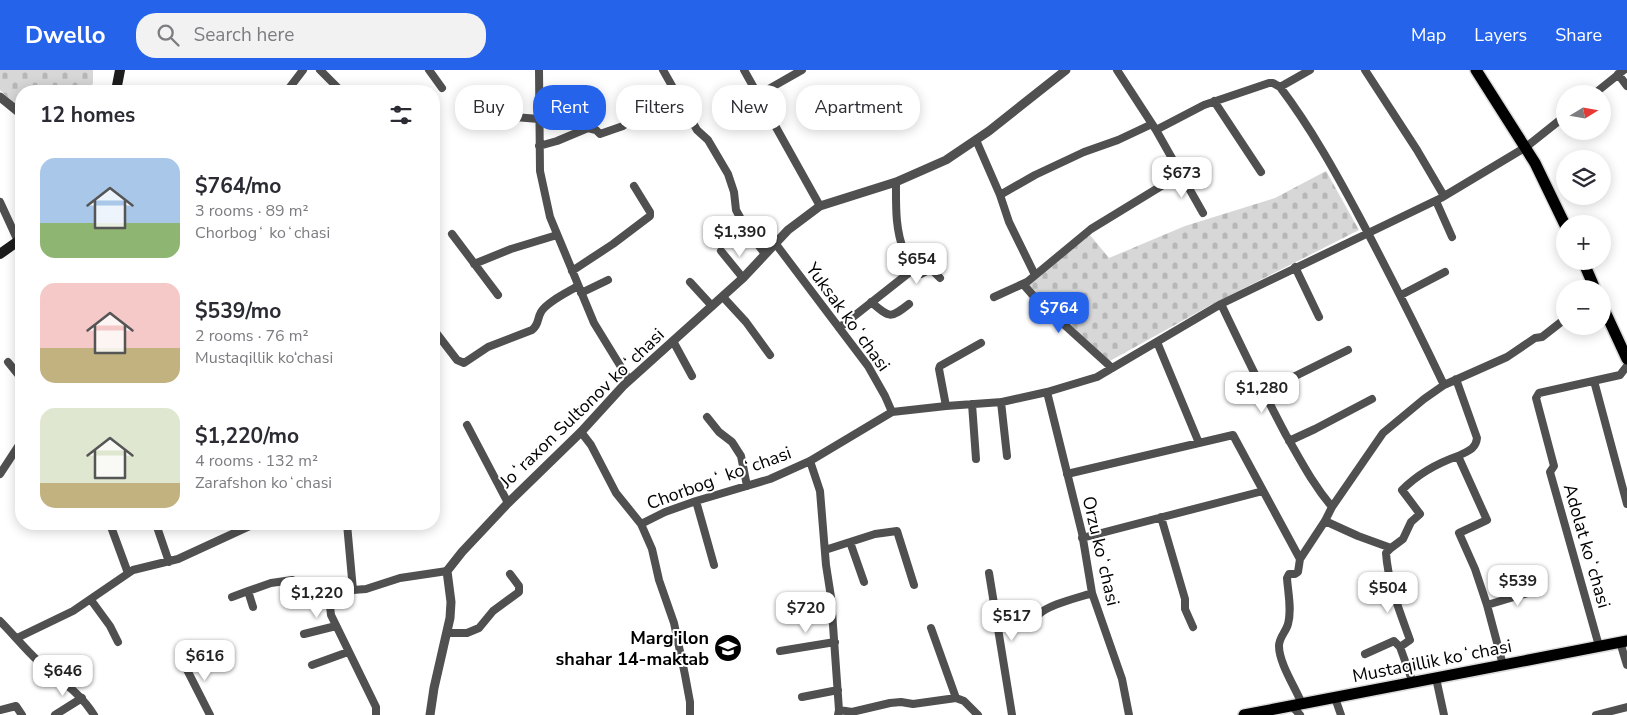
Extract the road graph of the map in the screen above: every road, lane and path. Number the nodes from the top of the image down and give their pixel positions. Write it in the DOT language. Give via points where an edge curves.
graph roads {
  1 [pos="120,70"];
  2 [pos="303,70"];
  3 [pos="320,70"];
  4 [pos="429,70"];
  5 [pos="530,70"];
  6 [pos="663,70"];
  7 [pos="744,70"];
  8 [pos="802,70"];
  9 [pos="1066,70"];
  10 [pos="1117,70"];
  11 [pos="1310,70"];
  12 [pos="1364,70"];
  13 [pos="1476,70"];
  14 [pos="539,71"];
  15 [pos="1621,72"];
  16 [pos="1055,73"];
  17 [pos="117,85"];
  18 [pos="292,85"];
  19 [pos="336,85"];
  20 [pos="440,85"];
  21 [pos="440,85"];
  22 [pos="539,85"];
  23 [pos="752,85"];
  24 [pos="776,85"];
  25 [pos="1605,85"];
  26 [pos="1627,86"];
  27 [pos="1280,87"];
  28 [pos="442,88"];
  29 [pos="0,97"];
  30 [pos="1214,102"];
  31 [pos="15,109"];
  32 [pos="1556,123"];
  33 [pos="1154,127"];
  34 [pos="616,128"];
  35 [pos="539,130"];
  36 [pos="778,130"];
  37 [pos="976,140"];
  38 [pos="539,146"];
  39 [pos="1526,147"];
  40 [pos="1261,172"];
  41 [pos="1181,174"];
  42 [pos="896,182"];
  43 [pos="634,186"];
  44 [pos="1000,195"];
  45 [pos="1444,196"];
  46 [pos="1436,200"];
  47 [pos="0,202"];
  48 [pos="820,206"];
  49 [pos="1203,213"];
  50 [pos="1561,215"];
  51 [pos="15,230"];
  52 [pos="1368,232"];
  53 [pos="452,234"];
  54 [pos="557,235"];
  55 [pos="1452,237"];
  56 [pos="775,243"];
  57 [pos="15,244"];
  58 [pos="721,251"];
  59 [pos="0,254"];
  60 [pos="765,254"];
  61 [pos="474,264"];
  62 [pos="1296,267"];
  63 [pos="915,268"];
  64 [pos="572,271"];
  65 [pos="1445,272"];
  66 [pos="1035,275"];
  67 [pos="743,278"];
  68 [pos="940,278"];
  69 [pos="608,280"];
  70 [pos="690,282"];
  71 [pos="1023,284"];
  72 [pos="580,289"];
  73 [pos="498,295"];
  74 [pos="1402,295"];
  75 [pos="723,297"];
  76 [pos="994,297"];
  77 [pos="871,302"];
  78 [pos="909,304"];
  79 [pos="1221,304"];
  80 [pos="712,306"];
  81 [pos="1319,317"];
  82 [pos="1611,324"];
  83 [pos="1556,326"];
  84 [pos="839,328"];
  85 [pos="440,338"];
  86 [pos="673,341"];
  87 [pos="1158,342"];
  88 [pos="981,343"];
  89 [pos="1348,350"];
  90 [pos="770,356"];
  91 [pos="1627,359"];
  92 [pos="8,362"];
  93 [pos="1627,366"];
  94 [pos="1112,368"];
  95 [pos="15,371"];
  96 [pos="692,376"];
  97 [pos="629,380"];
  98 [pos="1456,380"];
  99 [pos="1594,381"];
  100 [pos="1444,385"];
  101 [pos="1047,392"];
  102 [pos="1262,392"];
  103 [pos="1372,399"];
  104 [pos="1001,402"];
  105 [pos="972,404"];
  106 [pos="946,406"];
  107 [pos="892,412"];
  108 [pos="707,416"];
  109 [pos="467,425"];
  110 [pos="581,432"];
  111 [pos="1290,441"];
  112 [pos="1200,443"];
  113 [pos="15,451"];
  114 [pos="1007,456"];
  115 [pos="1458,456"];
  116 [pos="976,459"];
  117 [pos="810,461"];
  118 [pos="0,474"];
  119 [pos="1067,474"];
  120 [pos="747,486"];
  121 [pos="1263,491"];
  122 [pos="696,501"];
  123 [pos="508,504"];
  124 [pos="1627,504"];
  125 [pos="1332,506"];
  126 [pos="1161,518"];
  127 [pos="1325,521"];
  128 [pos="641,524"];
  129 [pos="112,530"];
  130 [pos="158,530"];
  131 [pos="242,530"];
  132 [pos="348,530"];
  133 [pos="1082,538"];
  134 [pos="850,542"];
  135 [pos="1391,548"];
  136 [pos="825,550"];
  137 [pos="1300,560"];
  138 [pos="168,562"];
  139 [pos="714,565"];
  140 [pos="447,571"];
  141 [pos="128,573"];
  142 [pos="989,573"];
  143 [pos="510,574"];
  144 [pos="864,582"];
  145 [pos="914,585"];
  146 [pos="1541,588"];
  147 [pos="353,590"];
  148 [pos="248,591"];
  149 [pos="1092,593"];
  150 [pos="232,597"];
  151 [pos="334,598"];
  152 [pos="91,600"];
  153 [pos="1487,605"];
  154 [pos="253,607"];
  155 [pos="0,621"];
  156 [pos="336,626"];
  157 [pos="998,626"];
  158 [pos="1193,626"];
  159 [pos="931,628"];
  160 [pos="446,633"];
  161 [pos="304,634"];
  162 [pos="17,638"];
  163 [pos="118,642"];
  164 [pos="835,642"];
  165 [pos="1624,642"];
  166 [pos="1599,646"];
  167 [pos="1400,647"];
  168 [pos="780,651"];
  169 [pos="348,652"];
  170 [pos="1365,654"];
  171 [pos="181,658"];
  172 [pos="312,665"];
  173 [pos="1503,665"];
  174 [pos="1627,665"];
  175 [pos="1436,678"];
  176 [pos="1413,683"];
  177 [pos="838,690"];
  178 [pos="802,697"];
  179 [pos="82,698"];
  180 [pos="956,698"];
  181 [pos="1335,698"];
  182 [pos="1627,707"];
  183 [pos="1298,708"];
  184 [pos="0,710"];
  185 [pos="839,713"];
  186 [pos="22,715"];
  187 [pos="55,715"];
  188 [pos="94,715"];
  189 [pos="210,715"];
  190 [pos="376,715"];
  191 [pos="430,715"];
  192 [pos="690,715"];
  193 [pos="978,715"];
  194 [pos="1012,715"];
  195 [pos="1130,715"];
  196 [pos="1244,715"];
  197 [pos="1341,715"];
  198 [pos="1444,715"];
  199 [pos="1596,715"];
  1 -- 17 [label="main road"];
  2 -- 18 [label="street"];
  3 -- 19 [label="street"];
  4 -- 20 [label="street"];
  5 -- 14 [label="street"];
  6 -- 60 [label="street" via="697,130 708,140 728,174 736,210"];
  7 -- 23 [label="street"];
  8 -- 24 [label="street"];
  9 -- 16 [label="street, Joʻraxon Sultonov koʻchasi"];
  10 -- 33 [label="street"];
  11 -- 27 [label="street"];
  12 -- 45 [label="street"];
  13 -- 39 [label="main road"];
  14 -- 22 [label="street"];
  15 -- 25 [label="street"];
  15 -- 26 [label="street"];
  16 -- 37 [label="street, Joʻraxon Sultonov koʻchasi"];
  21 -- 28 [label="street"];
  27 -- 30 [label="street" via="1269,83"];
  27 -- 52 [label="street" via="1333,167"];
  29 -- 31 [label="street"];
  30 -- 33 [label="street"];
  30 -- 40 [label="street"];
  32 -- 39 [label="street"];
  33 -- 41 [label="street"];
  33 -- 44 [label="street" via="1084,152"];
  34 -- 38 [label="street" via="600,134 588,128"];
  35 -- 38 [label="street"];
  36 -- 48 [label="street"];
  37 -- 42 [label="street, Joʻraxon Sultonov koʻchasi" via="946,160"];
  37 -- 44 [label="street"];
  38 -- 54 [label="street" via="544,193"];
  39 -- 45 [label="street"];
  39 -- 50 [label="main road"];
  41 -- 49 [label="street"];
  41 -- 66 [label="street" via="1091,229"];
  42 -- 48 [label="street, Joʻraxon Sultonov koʻchasi"];
  42 -- 63 [label="street" via="896,220 904,251"];
  43 -- 64 [label="street" via="650,216"];
  44 -- 66 [label="street" via="1009,222"];
  45 -- 46 [label="street"];
  46 -- 52 [label="street"];
  46 -- 55 [label="street"];
  47 -- 51 [label="street"];
  48 -- 56 [label="street, Joʻraxon Sultonov koʻchasi"];
  52 -- 62 [label="street, Chorbogʻ koʻchasi"];
  52 -- 74 [label="street"];
  53 -- 61 [label="street"];
  54 -- 61 [label="street"];
  54 -- 64 [label="street"];
  56 -- 60 [label="street, Joʻraxon Sultonov koʻchasi"];
  56 -- 84 [label="street, Yuksak koʻchasi"];
  57 -- 59 [label="main road"];
  58 -- 67 [label="street"];
  60 -- 67 [label="street, Joʻraxon Sultonov koʻchasi"];
  61 -- 73 [label="street"];
  62 -- 79 [label="street, Chorbogʻ koʻchasi"];
  62 -- 81 [label="street"];
  63 -- 68 [label="street" via="921,274 931,269"];
  63 -- 77 [label="street"];
  64 -- 72 [label="street"];
  65 -- 74 [label="street"];
  66 -- 71 [label="street"];
  67 -- 75 [label="street, Joʻraxon Sultonov koʻchasi"];
  69 -- 72 [label="street"];
  70 -- 80 [label="street"];
  71 -- 76 [label="street"];
  71 -- 94 [label="street"];
  72 -- 85 [label="street" via="544,308 532,330 488,347 464,362 457,360"];
  72 -- 97 [label="street" via="594,323"];
  74 -- 100 [label="street"];
  75 -- 80 [label="street, Joʻraxon Sultonov koʻchasi"];
  75 -- 90 [label="street"];
  77 -- 78 [label="street" via="890,315 895,315"];
  77 -- 84 [label="street"];
  79 -- 87 [label="street, Chorbogʻ koʻchasi"];
  79 -- 102 [label="street"];
  80 -- 86 [label="street, Joʻraxon Sultonov koʻchasi"];
  82 -- 91 [label="main road"];
  83 -- 98 [label="street" via="1507,357"];
  84 -- 107 [label="street, Yuksak koʻchasi" via="868,366"];
  86 -- 96 [label="street"];
  86 -- 97 [label="street, Joʻraxon Sultonov koʻchasi"];
  87 -- 94 [label="street, Chorbogʻ koʻchasi"];
  87 -- 112 [label="street"];
  88 -- 106 [label="street" via="940,366"];
  89 -- 102 [label="street"];
  92 -- 95 [label="street"];
  93 -- 99 [label="street, Adolat koʻchasi" via="1620,375"];
  94 -- 101 [label="street, Chorbogʻ koʻchasi" via="1097,377"];
  97 -- 110 [label="street, Joʻraxon Sultonov koʻchasi"];
  98 -- 100 [label="street"];
  98 -- 115 [label="street" via="1477,438 1474,448"];
  99 -- 124 [label="street"];
  99 -- 166 [label="street, Adolat koʻchasi" via="1540,393 1536,398 1554,466 1550,472"];
  100 -- 125 [label="street" via="1384,433"];
  101 -- 104 [label="street, Chorbogʻ koʻchasi"];
  101 -- 119 [label="street, Orzu koʻchasi"];
  102 -- 111 [label="street"];
  103 -- 111 [label="street"];
  104 -- 105 [label="street, Chorbogʻ koʻchasi"];
  104 -- 114 [label="street"];
  105 -- 106 [label="street, Chorbogʻ koʻchasi"];
  105 -- 116 [label="street"];
  106 -- 107 [label="street, Chorbogʻ koʻchasi"];
  107 -- 117 [label="street, Chorbogʻ koʻchasi"];
  108 -- 120 [label="street" via="741,456"];
  109 -- 123 [label="street"];
  110 -- 123 [label="street, Joʻraxon Sultonov koʻchasi"];
  110 -- 128 [label="street" via="616,493"];
  111 -- 125 [label="street" via="1315,487"];
  112 -- 119 [label="street"];
  112 -- 121 [label="street" via="1233,435"];
  113 -- 118 [label="street"];
  115 -- 135 [label="street" via="1442,462 1402,490 1420,514 1411,522 1403,539"];
  115 -- 153 [label="street" via="1487,520 1459,533"];
  117 -- 120 [label="street, Chorbogʻ koʻchasi"];
  117 -- 136 [label="street" via="820,491"];
  119 -- 133 [label="street, Orzu koʻchasi"];
  120 -- 122 [label="street, Chorbogʻ koʻchasi"];
  121 -- 126 [label="street"];
  121 -- 137 [label="street"];
  122 -- 128 [label="street, Chorbogʻ koʻchasi"];
  122 -- 139 [label="street"];
  123 -- 140 [label="street, Joʻraxon Sultonov koʻchasi"];
  125 -- 127 [label="street"];
  126 -- 133 [label="street"];
  126 -- 158 [label="street" via="1185,599 1185,609"];
  127 -- 135 [label="street"];
  127 -- 137 [label="street"];
  128 -- 192 [label="street" via="652,549 674,623 687,682"];
  129 -- 141 [label="street"];
  130 -- 138 [label="street"];
  131 -- 138 [label="street"];
  132 -- 147 [label="street"];
  133 -- 149 [label="street, Orzu koʻchasi"];
  134 -- 136 [label="street"];
  134 -- 144 [label="street"];
  134 -- 145 [label="street" via="897,531"];
  135 -- 167 [label="street" via="1386,553 1387,564 1396,603 1410,640"];
  136 -- 164 [label="street"];
  137 -- 183 [label="street" via="1298,572 1289,574 1287,578 1290,610 1288,626 1280,638 1279,647"];
  138 -- 141 [label="street"];
  140 -- 147 [label="street"];
  140 -- 160 [label="street" via="451,602"];
  141 -- 152 [label="street"];
  142 -- 157 [label="street"];
  143 -- 160 [label="street" via="519,592 493,611 473,632"];
  146 -- 153 [label="street"];
  147 -- 151 [label="street"];
  148 -- 150 [label="street"];
  148 -- 151 [label="street" via="292,580 322,589"];
  148 -- 154 [label="street"];
  149 -- 157 [label="street" via="1038,615"];
  149 -- 195 [label="street, Orzu koʻchasi" via="1122,679"];
  151 -- 156 [label="street" via="330,606"];
  152 -- 162 [label="street"];
  152 -- 163 [label="street"];
  153 -- 173 [label="street"];
  155 -- 162 [label="street"];
  156 -- 161 [label="street"];
  156 -- 169 [label="street"];
  157 -- 194 [label="street"];
  159 -- 180 [label="street"];
  160 -- 191 [label="street"];
  162 -- 179 [label="street" via="37,660"];
  164 -- 168 [label="street"];
  164 -- 177 [label="street"];
  165 -- 166 [label="main road, Mustaqillik koʻchasi"];
  165 -- 174 [label="street"];
  166 -- 173 [label="main road, Mustaqillik koʻchasi"];
  167 -- 170 [label="street" via="1394,641"];
  167 -- 176 [label="street"];
  169 -- 172 [label="street"];
  169 -- 190 [label="street" via="376,707"];
  171 -- 189 [label="street"];
  173 -- 175 [label="main road, Mustaqillik koʻchasi"];
  175 -- 176 [label="main road, Mustaqillik koʻchasi"];
  175 -- 198 [label="street"];
  176 -- 181 [label="main road, Mustaqillik koʻchasi"];
  177 -- 178 [label="street"];
  177 -- 185 [label="street"];
  179 -- 187 [label="street"];
  179 -- 188 [label="street"];
  180 -- 185 [label="street" via="913,704 890,703"];
  180 -- 193 [label="street" via="970,705"];
  181 -- 183 [label="main road, Mustaqillik koʻchasi"];
  181 -- 197 [label="street"];
  182 -- 199 [label="street"];
  183 -- 196 [label="main road, Mustaqillik koʻchasi"];
  184 -- 186 [label="street" via="16,706"];
}
